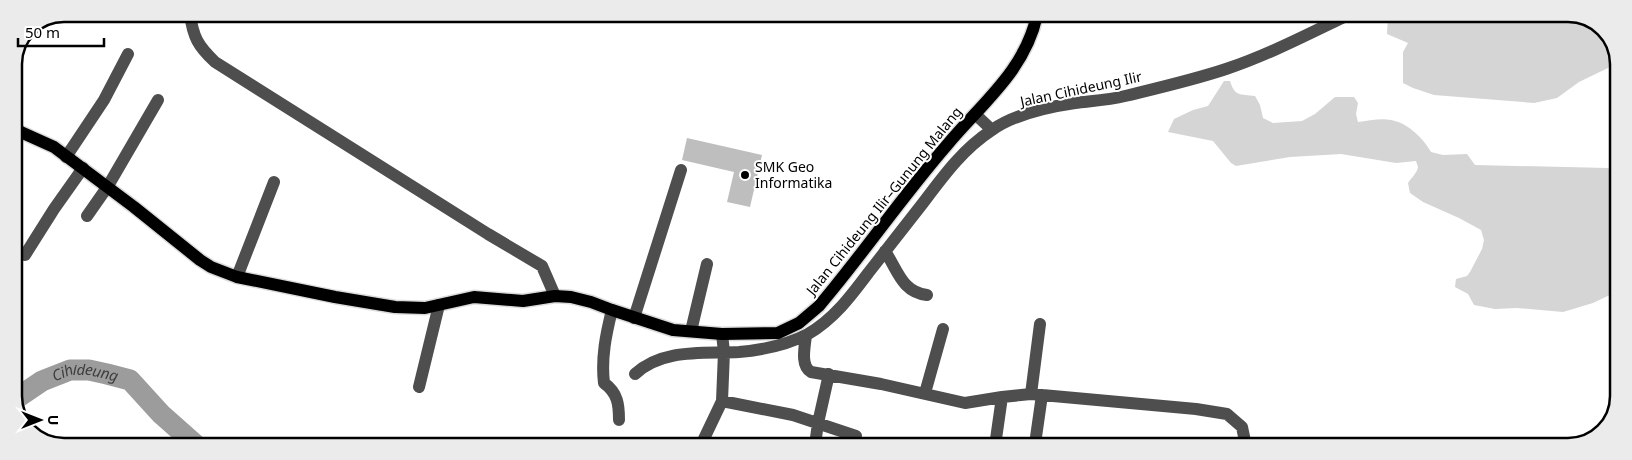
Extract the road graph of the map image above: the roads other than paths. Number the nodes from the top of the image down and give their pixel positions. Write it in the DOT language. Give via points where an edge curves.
graph roads {
  1 [pos="191,22"];
  2 [pos="1035,22"];
  3 [pos="1333,22"];
  4 [pos="128,54"];
  5 [pos="158,100"];
  6 [pos="975,114"];
  7 [pos="992,130"];
  8 [pos="22,133"];
  9 [pos="66,157"];
  10 [pos="83,168"];
  11 [pos="681,170"];
  12 [pos="274,182"];
  13 [pos="108,186"];
  14 [pos="87,216"];
  15 [pos="885,251"];
  16 [pos="25,255"];
  17 [pos="707,264"];
  18 [pos="237,277"];
  19 [pos="553,290"];
  20 [pos="927,295"];
  21 [pos="439,305"];
  22 [pos="612,310"];
  23 [pos="634,318"];
  24 [pos="1040,324"];
  25 [pos="944,329"];
  26 [pos="692,331"];
  27 [pos="806,335"];
  28 [pos="724,344"];
  29 [pos="635,374"];
  30 [pos="829,374"];
  31 [pos="419,387"];
  32 [pos="925,393"];
  33 [pos="1036,395"];
  34 [pos="1002,397"];
  35 [pos="722,401"];
  36 [pos="619,420"];
  37 [pos="818,423"];
  38 [pos="856,436"];
  39 [pos="704,438"];
  40 [pos="816,438"];
  41 [pos="997,438"];
  42 [pos="1035,438"];
  43 [pos="1244,438"];
  1 -- 19 [label="street" via="197,43 215,62 542,266"];
  2 -- 6 [label="main road, Jalan Cihideung Ilir–Gunung Malang" via="1019,61"];
  3 -- 7 [label="street, Jalan Cihideung Ilir" via="1223,70 1121,97 1073,103 1026,114"];
  4 -- 9 [label="street" via="104,100"];
  5 -- 13 [label="street"];
  6 -- 7 [label="street"];
  6 -- 28 [label="main road, Jalan Cihideung Ilir–Gunung Malang" via="946,145 834,289 808,315 778,333"];
  7 -- 15 [label="street, Jalan Cihideung Ilir" via="955,161"];
  8 -- 9 [label="main road, Jalan Cihideung Ilir–Gunung Malang" via="54,147"];
  9 -- 10 [label="main road, Jalan Cihideung Ilir–Gunung Malang"];
  10 -- 13 [label="main road, Jalan Cihideung Ilir–Gunung Malang"];
  10 -- 16 [label="street"];
  11 -- 23 [label="street"];
  12 -- 18 [label="street"];
  13 -- 14 [label="street"];
  13 -- 18 [label="main road, Jalan Cihideung Ilir–Gunung Malang" via="211,267"];
  15 -- 20 [label="street" via="909,289"];
  15 -- 27 [label="street, Jalan Cihideung Ilir" via="829,320"];
  17 -- 26 [label="street"];
  18 -- 21 [label="main road, Jalan Cihideung Ilir–Gunung Malang" via="394,307"];
  19 -- 21 [label="main road, Jalan Cihideung Ilir–Gunung Malang" via="522,301 474,297"];
  19 -- 22 [label="main road, Jalan Cihideung Ilir–Gunung Malang"];
  21 -- 31 [label="street"];
  22 -- 23 [label="main road, Jalan Cihideung Ilir–Gunung Malang"];
  22 -- 36 [label="street" via="604,346 604,383 618,400"];
  23 -- 26 [label="main road, Jalan Cihideung Ilir–Gunung Malang" via="674,330"];
  24 -- 33 [label="street"];
  25 -- 32 [label="street"];
  26 -- 28 [label="main road, Jalan Cihideung Ilir–Gunung Malang"];
  27 -- 28 [label="street, Jalan Cihideung Ilir" via="766,348"];
  27 -- 30 [label="street" via="804,364 807,370"];
  28 -- 29 [label="street, Jalan Cihideung Ilir" via="656,360"];
  28 -- 35 [label="street"];
  30 -- 32 [label="street"];
  30 -- 37 [label="street"];
  32 -- 34 [label="street" via="965,403"];
  33 -- 34 [label="street"];
  33 -- 42 [label="street"];
  33 -- 43 [label="street" via="1227,414 1242,427"];
  34 -- 41 [label="street"];
  35 -- 37 [label="street"];
  35 -- 39 [label="street"];
  37 -- 38 [label="street"];
  37 -- 40 [label="street"];
}
